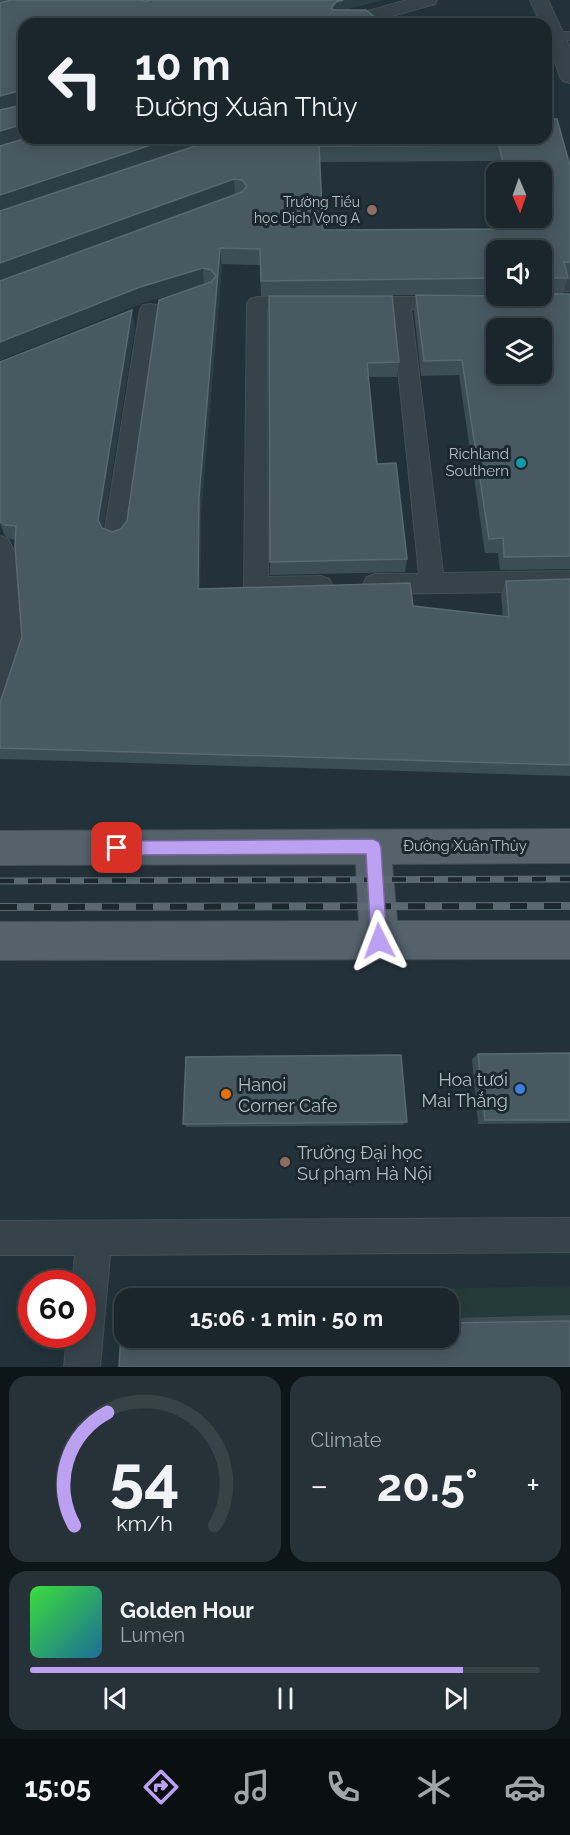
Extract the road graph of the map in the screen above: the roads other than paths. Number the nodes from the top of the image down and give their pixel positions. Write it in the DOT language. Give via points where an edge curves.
graph roads {
  1 [pos="428,0"];
  2 [pos="539,0"];
  3 [pos="364,18"];
  4 [pos="551,18"];
  5 [pos="552,20"];
  6 [pos="563,36"];
  7 [pos="570,77"];
  8 [pos="570,285"];
  9 [pos="260,289"];
  10 [pos="552,290"];
  11 [pos="330,296"];
  12 [pos="552,297"];
  13 [pos="570,302"];
  14 [pos="172,303"];
  15 [pos="402,303"];
  16 [pos="150,310"];
  17 [pos="128,319"];
  18 [pos="116,535"];
  19 [pos="0,545"];
  20 [pos="570,581"];
  21 [pos="432,583"];
  22 [pos="0,697"];
  23 [pos="570,846"];
  24 [pos="373,847"];
  25 [pos="0,848"];
  26 [pos="570,940"];
  27 [pos="0,941"];
  28 [pos="379,941"];
  29 [pos="570,1235"];
  30 [pos="0,1238"];
  31 [pos="94,1238"];
  32 [pos="82,1367"];
  1 -- 3 [label="street"];
  2 -- 4 [label="street"];
  5 -- 6 [label="street"];
  6 -- 7 [label="street"];
  8 -- 10 [label="lane"];
  9 -- 11 [label="lane"];
  11 -- 15 [label="lane"];
  11 -- 15 [label="lane" via="465,295"];
  11 -- 21 [label="lane" via="257,303 256,587"];
  12 -- 13 [label="lane"];
  14 -- 16 [label="lane"];
  15 -- 21 [label="lane"];
  16 -- 17 [label="lane"];
  16 -- 18 [label="lane"];
  19 -- 22 [label="lane" via="8,563 14,649"];
  20 -- 21 [label="lane"];
  23 -- 24 [label="main road, Đường Xuân Thủy"];
  24 -- 25 [label="main road, Đường Xuân Thủy"];
  24 -- 28 [label="main road"];
  26 -- 28 [label="main road"];
  27 -- 28 [label="main road"];
  29 -- 31 [label="lane"];
  30 -- 31 [label="lane"];
  31 -- 32 [label="lane"];
}
